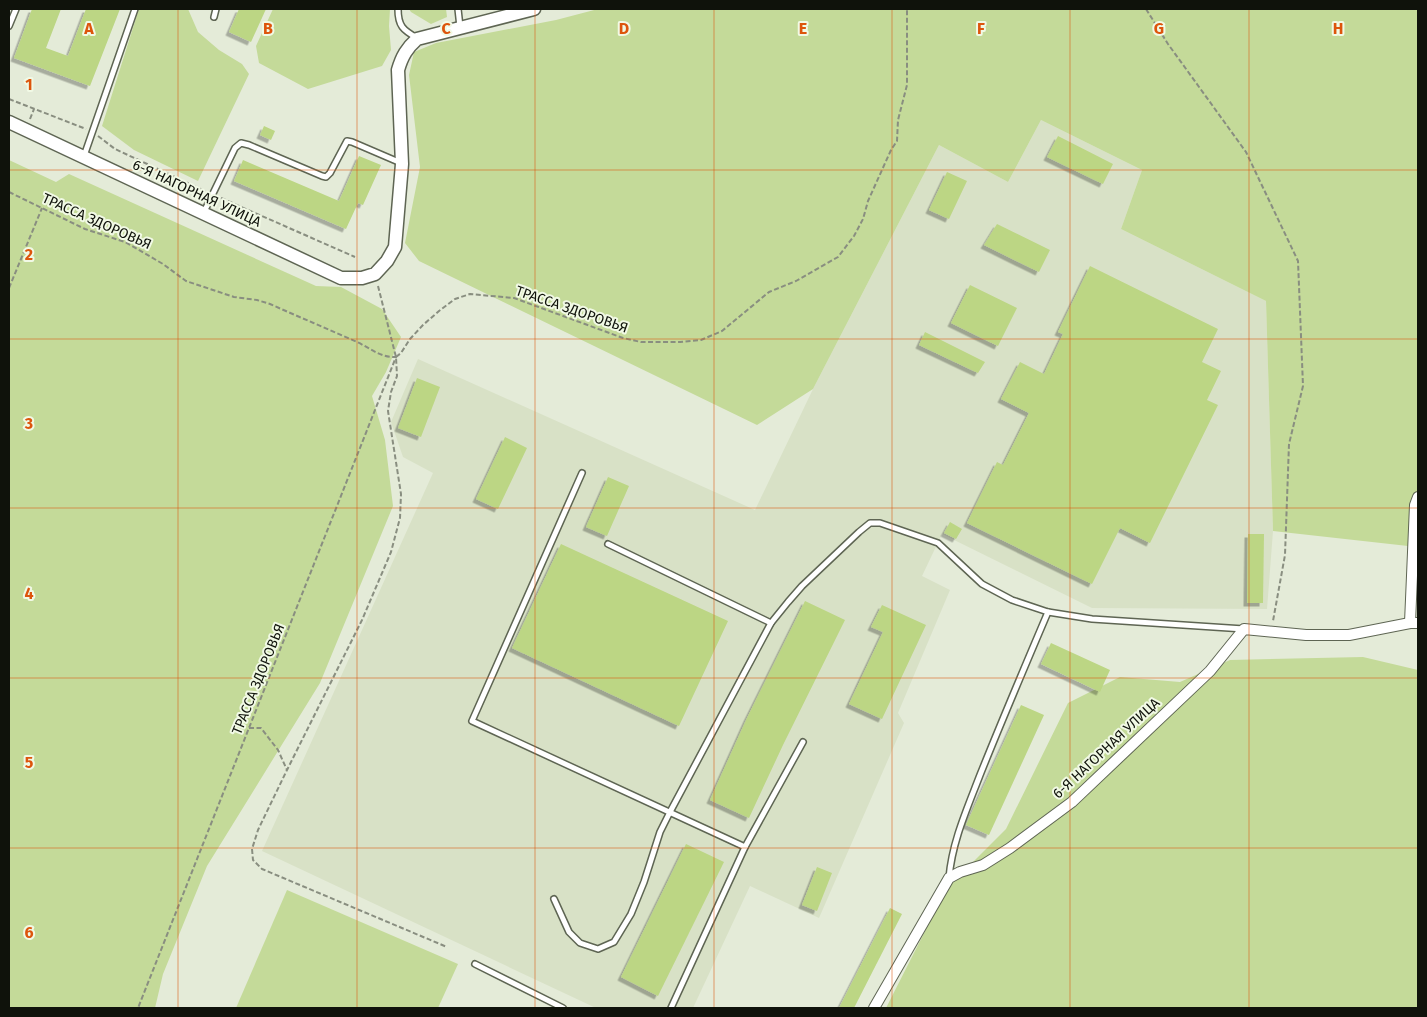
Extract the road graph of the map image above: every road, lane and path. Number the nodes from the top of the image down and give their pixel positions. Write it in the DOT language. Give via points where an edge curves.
graph roads {
  1 [pos="16,9"];
  2 [pos="135,9"];
  3 [pos="216,9"];
  4 [pos="398,9"];
  5 [pos="458,9"];
  6 [pos="534,9"];
  7 [pos="907,9"];
  8 [pos="1146,9"];
  9 [pos="214,17"];
  10 [pos="9,26"];
  11 [pos="460,28"];
  12 [pos="417,39"];
  13 [pos="9,99"];
  14 [pos="34,110"];
  15 [pos="9,122"];
  16 [pos="27,124"];
  17 [pos="92,132"];
  18 [pos="84,156"];
  19 [pos="402,164"];
  20 [pos="9,192"];
  21 [pos="213,195"];
  22 [pos="42,208"];
  23 [pos="204,212"];
  24 [pos="355,257"];
  25 [pos="375,274"];
  26 [pos="9,288"];
  27 [pos="396,357"];
  28 [pos="582,473"];
  29 [pos="1418,497"];
  30 [pos="608,544"];
  31 [pos="1048,612"];
  32 [pos="771,622"];
  33 [pos="1414,623"];
  34 [pos="1244,629"];
  35 [pos="1271,631"];
  36 [pos="249,728"];
  37 [pos="803,742"];
  38 [pos="287,770"];
  39 [pos="670,812"];
  40 [pos="745,847"];
  41 [pos="948,878"];
  42 [pos="554,899"];
  43 [pos="447,947"];
  44 [pos="475,964"];
  45 [pos="138,1008"];
  46 [pos="563,1008"];
  47 [pos="671,1008"];
  48 [pos="874,1008"];
  1 -- 10 [label="lane"];
  2 -- 17 [label="lane"];
  3 -- 9 [label="lane"];
  4 -- 12 [label="lane" via="403,30"];
  5 -- 11 [label="lane"];
  6 -- 11 [label="street"];
  7 -- 27 [label="path, ТРАССА ЗДОРОВЬЯ" via="907,86 898,120 897,141 854,236 838,257 769,292 722,331 701,340 641,342 514,298 470,294 455,298 439,311"];
  8 -- 35 [label="path" via="1246,152 1298,261 1304,386 1289,444 1286,555"];
  11 -- 12 [label="street"];
  12 -- 19 [label="street" via="408,47 398,70"];
  13 -- 14 [label="path"];
  14 -- 16 [label="path"];
  14 -- 17 [label="path"];
  15 -- 18 [label="street, 6-Я НАГОРНАЯ УЛИЦА"];
  17 -- 18 [label="lane"];
  17 -- 21 [label="path" via="115,149"];
  18 -- 23 [label="street, 6-Я НАГОРНАЯ УЛИЦА"];
  19 -- 21 [label="lane" via="346,141 326,177 241,143 235,148"];
  19 -- 25 [label="street" via="395,247"];
  20 -- 22 [label="path, ТРАССА ЗДОРОВЬЯ"];
  21 -- 23 [label="lane"];
  21 -- 24 [label="path"];
  22 -- 26 [label="path"];
  22 -- 27 [label="path, ТРАССА ЗДОРОВЬЯ" via="85,229 125,242 186,281 234,297 270,304 382,355"];
  23 -- 25 [label="street, 6-Я НАГОРНАЯ УЛИЦА" via="341,278"];
  25 -- 27 [label="path"];
  27 -- 36 [label="path, ТРАССА ЗДОРОВЬЯ"];
  27 -- 38 [label="path" via="397,376 388,411 401,494 400,518 391,552 362,620"];
  28 -- 39 [label="lane" via="472,721"];
  29 -- 33 [label="street" via="1415,505"];
  30 -- 32 [label="lane"];
  31 -- 32 [label="lane" via="1012,600 982,584 938,543 880,523 870,524 859,532 802,586"];
  31 -- 34 [label="lane" via="1092,620"];
  31 -- 41 [label="lane" via="959,828"];
  32 -- 39 [label="lane"];
  33 -- 35 [label="street" via="1349,635"];
  34 -- 35 [label="street"];
  34 -- 41 [label="street, 6-Я НАГОРНАЯ УЛИЦА" via="1210,671 1072,802 983,865"];
  36 -- 38 [label="path" via="261,728 278,750"];
  36 -- 45 [label="path, ТРАССА ЗДОРОВЬЯ"];
  37 -- 40 [label="lane"];
  38 -- 43 [label="path" via="258,830 252,849 253,860 262,868"];
  39 -- 40 [label="lane"];
  39 -- 42 [label="lane" via="631,914 614,942 598,949 580,943 569,932"];
  40 -- 47 [label="lane"];
  41 -- 48 [label="street"];
  44 -- 46 [label="lane"];
}
